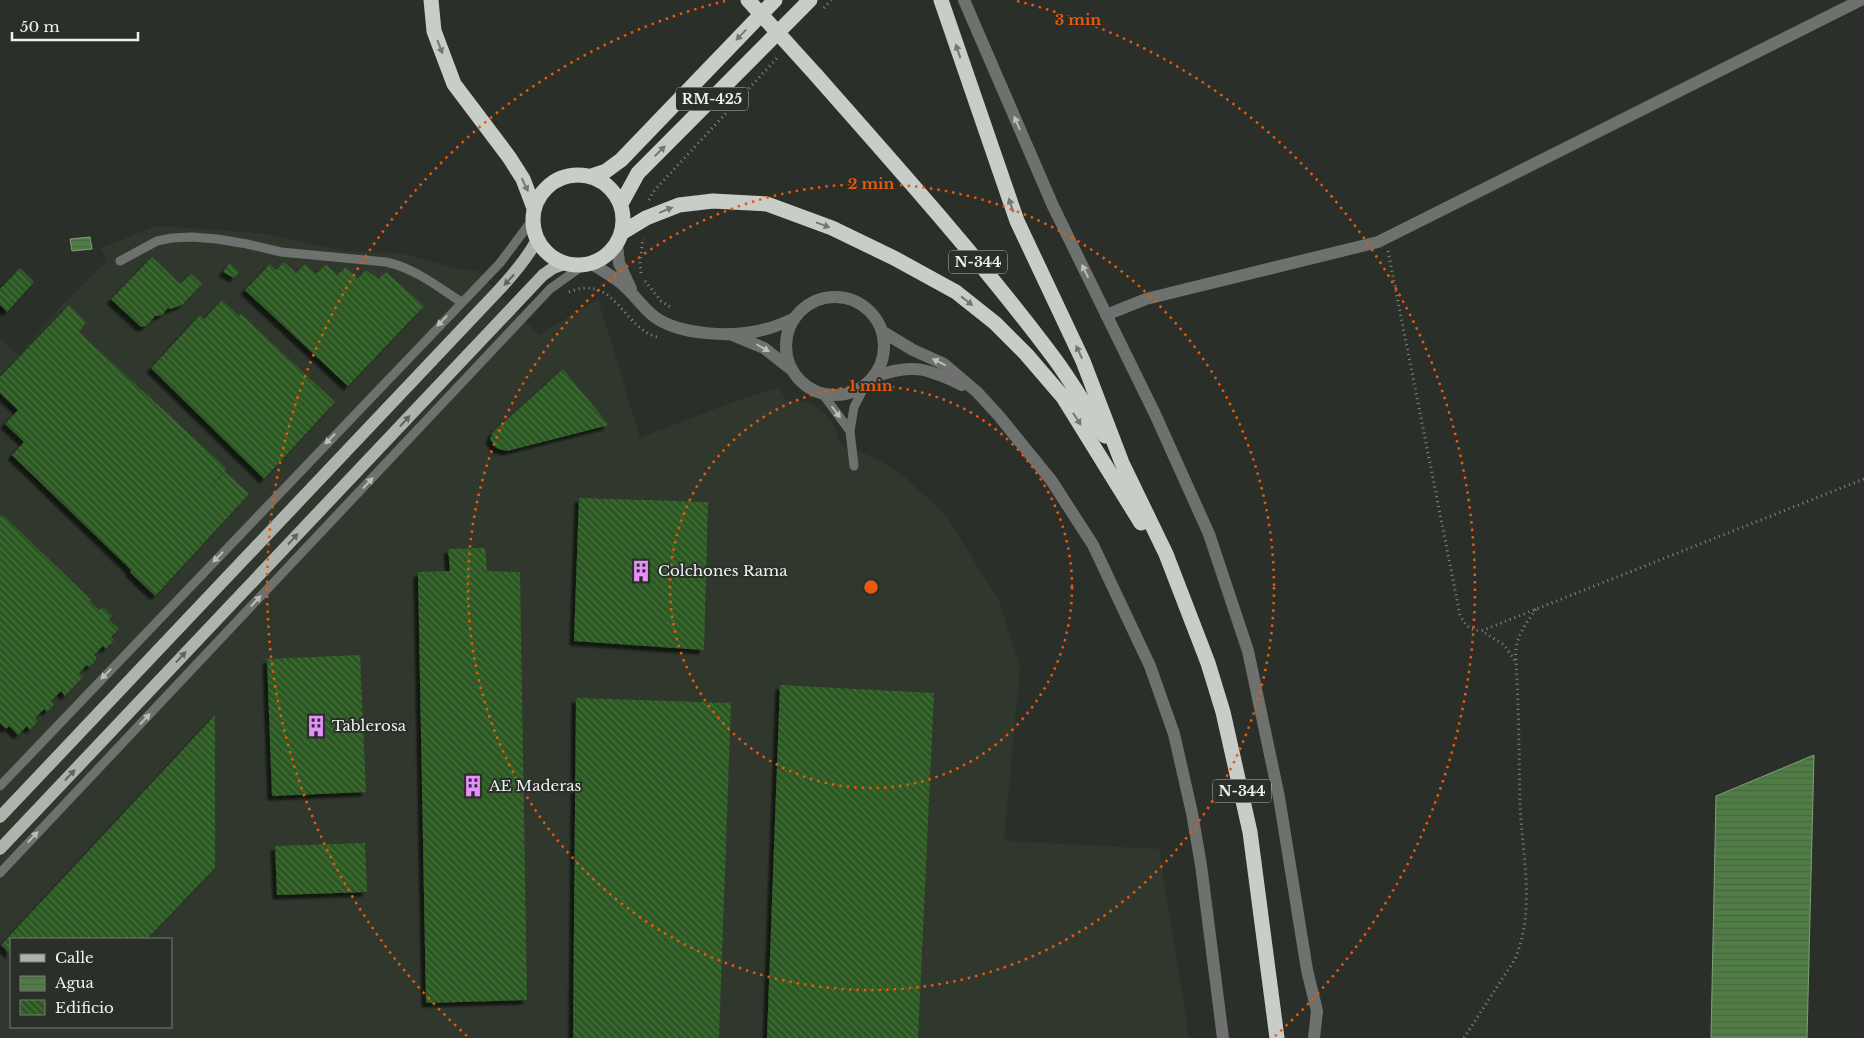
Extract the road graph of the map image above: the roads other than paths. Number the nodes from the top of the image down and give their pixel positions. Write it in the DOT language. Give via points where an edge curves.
graph roads {
  1 [pos="431,0"];
  2 [pos="748,0"];
  3 [pos="775,0"];
  4 [pos="810,0"];
  5 [pos="941,0"];
  6 [pos="964,0"];
  7 [pos="1861,0"];
  8 [pos="591,176"];
  9 [pos="621,204"];
  10 [pos="533,214"];
  11 [pos="620,239"];
  12 [pos="537,240"];
  13 [pos="120,261"];
  14 [pos="564,264"];
  15 [pos="587,265"];
  16 [pos="636,298"];
  17 [pos="461,302"];
  18 [pos="1106,315"];
  19 [pos="795,318"];
  20 [pos="883,332"];
  21 [pos="727,333"];
  22 [pos="793,371"];
  23 [pos="870,380"];
  24 [pos="977,392"];
  25 [pos="822,393"];
  26 [pos="850,431"];
  27 [pos="1122,463"];
  28 [pos="854,466"];
  29 [pos="1166,554"];
  30 [pos="0,786"];
  31 [pos="0,817"];
  32 [pos="0,849"];
  33 [pos="0,873"];
  34 [pos="1223,1038"];
  35 [pos="1277,1038"];
  36 [pos="1314,1038"];
  1 -- 10 [label="highway, one-way" via="434,31 454,84 523,179"];
  2 -- 27 [label="highway, N-344, bridge" via="985,270 1052,355"];
  3 -- 8 [label="highway, RM-425, one-way" via="621,160 606,171"];
  9 -- 4 [label="highway, RM-425, one-way" via="638,173"];
  27 -- 5 [label="highway, one-way" via="1083,361 1016,221"];
  18 -- 6 [label="street, one-way" via="1053,206"];
  7 -- 18 [label="street" via="1378,242 1146,298"];
  8 -- 9 [label="highway" via="604,182"];
  8 -- 10 [label="highway" via="563,177 550,184 540,195"];
  9 -- 11 [label="highway" via="624,218"];
  10 -- 12 [label="highway"];
  10 -- 17 [label="lane" via="500,263"];
  11 -- 15 [label="highway" via="606,257"];
  11 -- 16 [label="street" via="619,263"];
  11 -- 29 [label="highway, one-way" via="646,218 679,205 713,201 766,204 832,228 956,292 995,323 1063,397 1145,528"];
  12 -- 14 [label="highway" via="544,251"];
  12 -- 31 [label="main road, one-way" via="509,280"];
  13 -- 17 [label="lane" via="156,240 217,239 281,252 401,265"];
  14 -- 15 [label="highway"];
  32 -- 14 [label="main road, one-way" via="543,276"];
  15 -- 16 [label="street" via="621,283"];
  33 -- 15 [label="lane, one-way" via="550,289"];
  16 -- 21 [label="street" via="664,323 693,331"];
  17 -- 30 [label="lane, one-way"];
  18 -- 36 [label="street" via="1209,534 1248,650 1279,798 1307,970 1317,1011"];
  19 -- 20 [label="street" via="806,306 836,296 865,306"];
  19 -- 21 [label="street" via="768,329"];
  19 -- 22 [label="street" via="786,344"];
  20 -- 23 [label="street" via="885,348 882,363"];
  24 -- 20 [label="street, one-way" via="944,364"];
  21 -- 22 [label="street, one-way" via="764,348"];
  22 -- 25 [label="street" via="811,389"];
  23 -- 24 [label="street" via="892,370 909,368 934,372"];
  23 -- 25 [label="street" via="853,392 838,395"];
  23 -- 26 [label="lane" via="854,407"];
  24 -- 34 [label="street" via="1026,448 1074,514 1093,545 1150,666 1174,734 1192,813"];
  25 -- 26 [label="lane, one-way"];
  26 -- 28 [label="lane"];
  27 -- 29 [label="highway, N-344"];
  29 -- 35 [label="highway, N-344" via="1208,663 1238,772 1250,832"];
}
